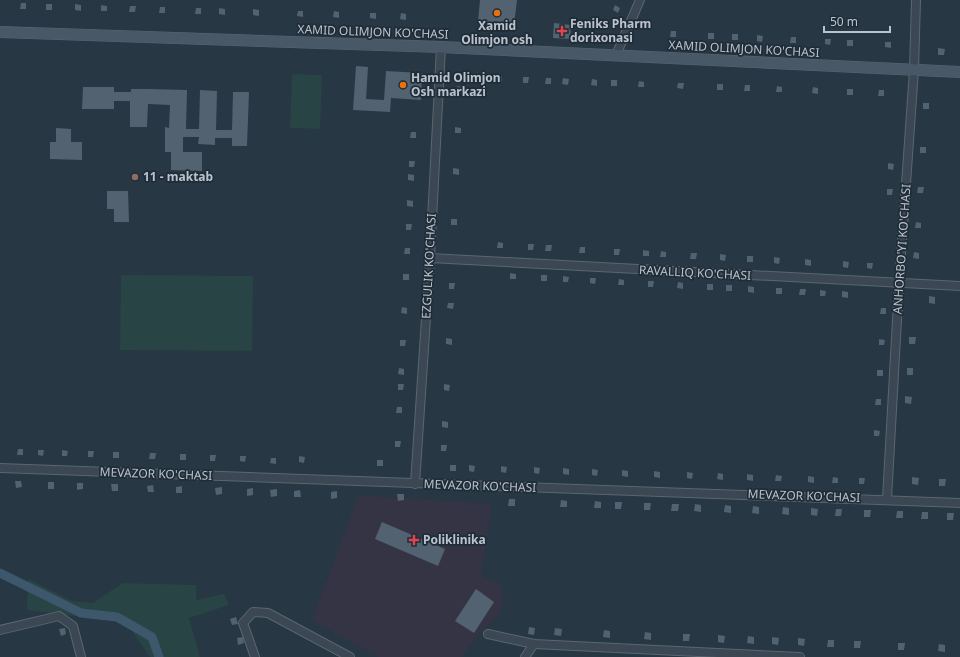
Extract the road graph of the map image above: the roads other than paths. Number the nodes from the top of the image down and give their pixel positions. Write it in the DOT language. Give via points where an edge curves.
graph roads {
  1 [pos="640,0"];
  2 [pos="916,0"];
  3 [pos="0,32"];
  4 [pos="440,47"];
  5 [pos="616,56"];
  6 [pos="914,70"];
  7 [pos="960,72"];
  8 [pos="430,258"];
  9 [pos="899,284"];
  10 [pos="960,286"];
  11 [pos="0,468"];
  12 [pos="415,484"];
  13 [pos="887,499"];
  14 [pos="960,503"];
  15 [pos="0,630"];
  16 [pos="488,634"];
  17 [pos="534,644"];
  18 [pos="81,657"];
  19 [pos="254,657"];
  20 [pos="350,657"];
  21 [pos="525,657"];
  22 [pos="800,657"];
  1 -- 5 [label="street"];
  2 -- 6 [label="street, ANHORBO'YI KO'CHASI"];
  3 -- 4 [label="main road, XAMID OLIMJON KO'CHASI"];
  4 -- 5 [label="main road, XAMID OLIMJON KO'CHASI"];
  4 -- 8 [label="street, EZGULIK KO'CHASI"];
  5 -- 6 [label="main road, XAMID OLIMJON KO'CHASI"];
  6 -- 7 [label="main road, XAMID OLIMJON KO'CHASI"];
  6 -- 9 [label="street, ANHORBO'YI KO'CHASI"];
  8 -- 9 [label="street, RAVALLIQ KO'CHASI"];
  8 -- 12 [label="street, EZGULIK KO'CHASI"];
  9 -- 10 [label="street, RAVALLIQ KO'CHASI"];
  9 -- 13 [label="street, ANHORBO'YI KO'CHASI"];
  11 -- 12 [label="street, MEVAZOR KO'CHASI"];
  12 -- 13 [label="street, MEVAZOR KO'CHASI"];
  13 -- 14 [label="street, MEVAZOR KO'CHASI"];
  15 -- 18 [label="street" via="59,616 73,626"];
  16 -- 17 [label="street"];
  17 -- 21 [label="street"];
  17 -- 22 [label="street"];
  19 -- 20 [label="street" via="243,623 253,612 268,613"];
}
